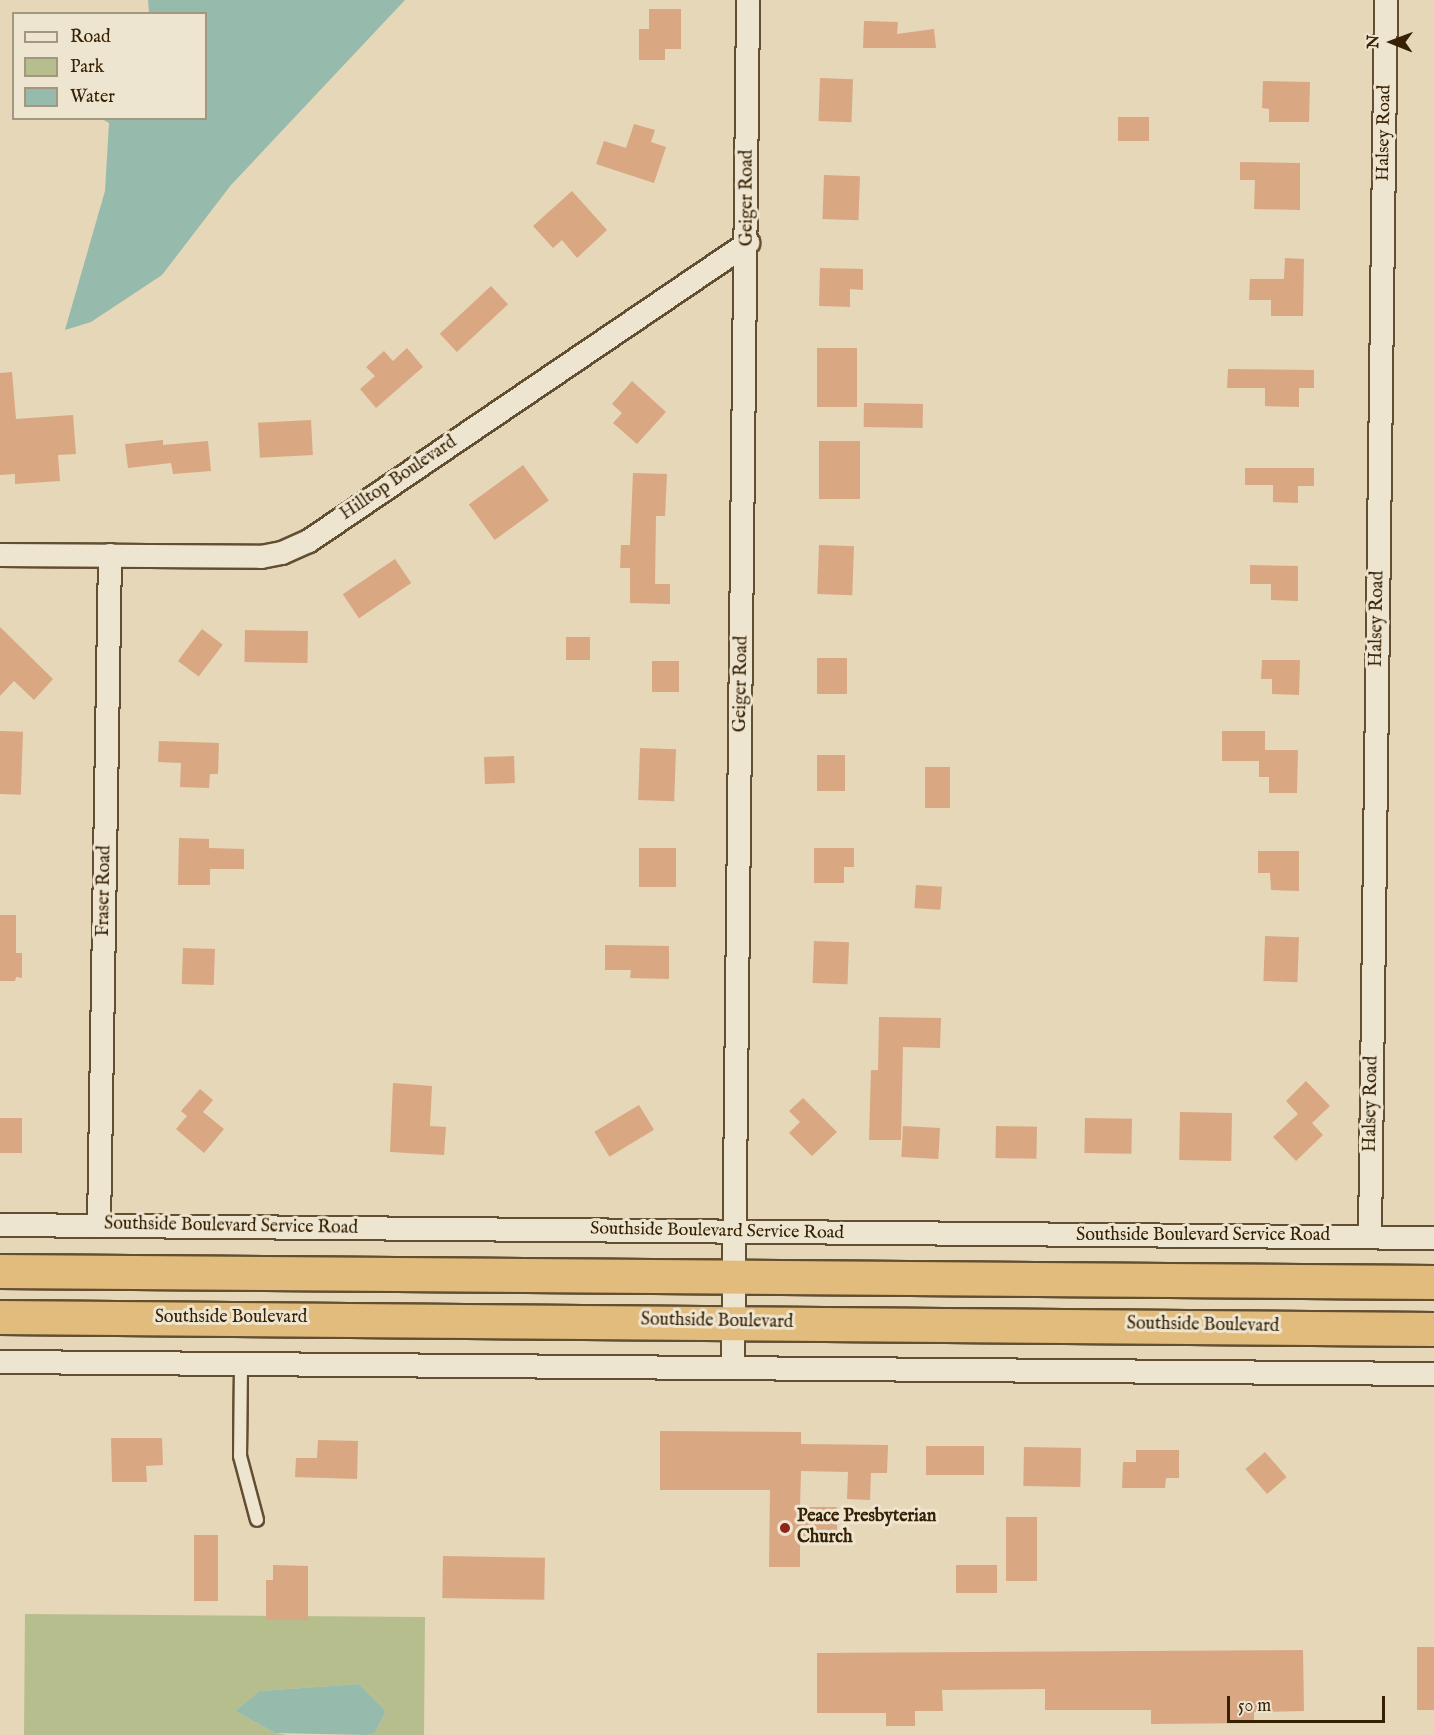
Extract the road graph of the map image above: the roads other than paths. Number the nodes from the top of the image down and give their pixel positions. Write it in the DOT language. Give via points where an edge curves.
graph roads {
  1 [pos="748,0"];
  2 [pos="1386,0"];
  3 [pos="748,243"];
  4 [pos="0,555"];
  5 [pos="110,555"];
  6 [pos="0,1225"];
  7 [pos="99,1226"];
  8 [pos="736,1232"];
  9 [pos="1370,1237"];
  10 [pos="1434,1238"];
  11 [pos="0,1270"];
  12 [pos="735,1276"];
  13 [pos="1434,1282"];
  14 [pos="0,1317"];
  15 [pos="734,1322"];
  16 [pos="1434,1329"];
  17 [pos="0,1362"];
  18 [pos="241,1364"];
  19 [pos="733,1368"];
  20 [pos="1434,1374"];
  21 [pos="257,1520"];
  1 -- 3 [label="street, Geiger Road"];
  2 -- 9 [label="street, Halsey Road"];
  3 -- 5 [label="street, Hilltop Boulevard" via="309,541 261,557"];
  3 -- 8 [label="street, Geiger Road"];
  4 -- 5 [label="street, Hilltop Boulevard"];
  5 -- 7 [label="street, Fraser Road"];
  6 -- 7 [label="street, Southside Boulevard Service Road"];
  7 -- 8 [label="street, Southside Boulevard Service Road"];
  8 -- 9 [label="street, Southside Boulevard Service Road"];
  8 -- 12 [label="street, Geiger Road"];
  9 -- 10 [label="street, Southside Boulevard Service Road"];
  11 -- 12 [label="highway"];
  12 -- 13 [label="highway"];
  12 -- 15 [label="street, Geiger Road"];
  14 -- 15 [label="highway, Southside Boulevard"];
  15 -- 16 [label="highway, Southside Boulevard"];
  15 -- 19 [label="street, Geiger Road"];
  17 -- 18 [label="street"];
  18 -- 19 [label="street"];
  18 -- 21 [label="lane" via="240,1456"];
  19 -- 20 [label="street"];
}
